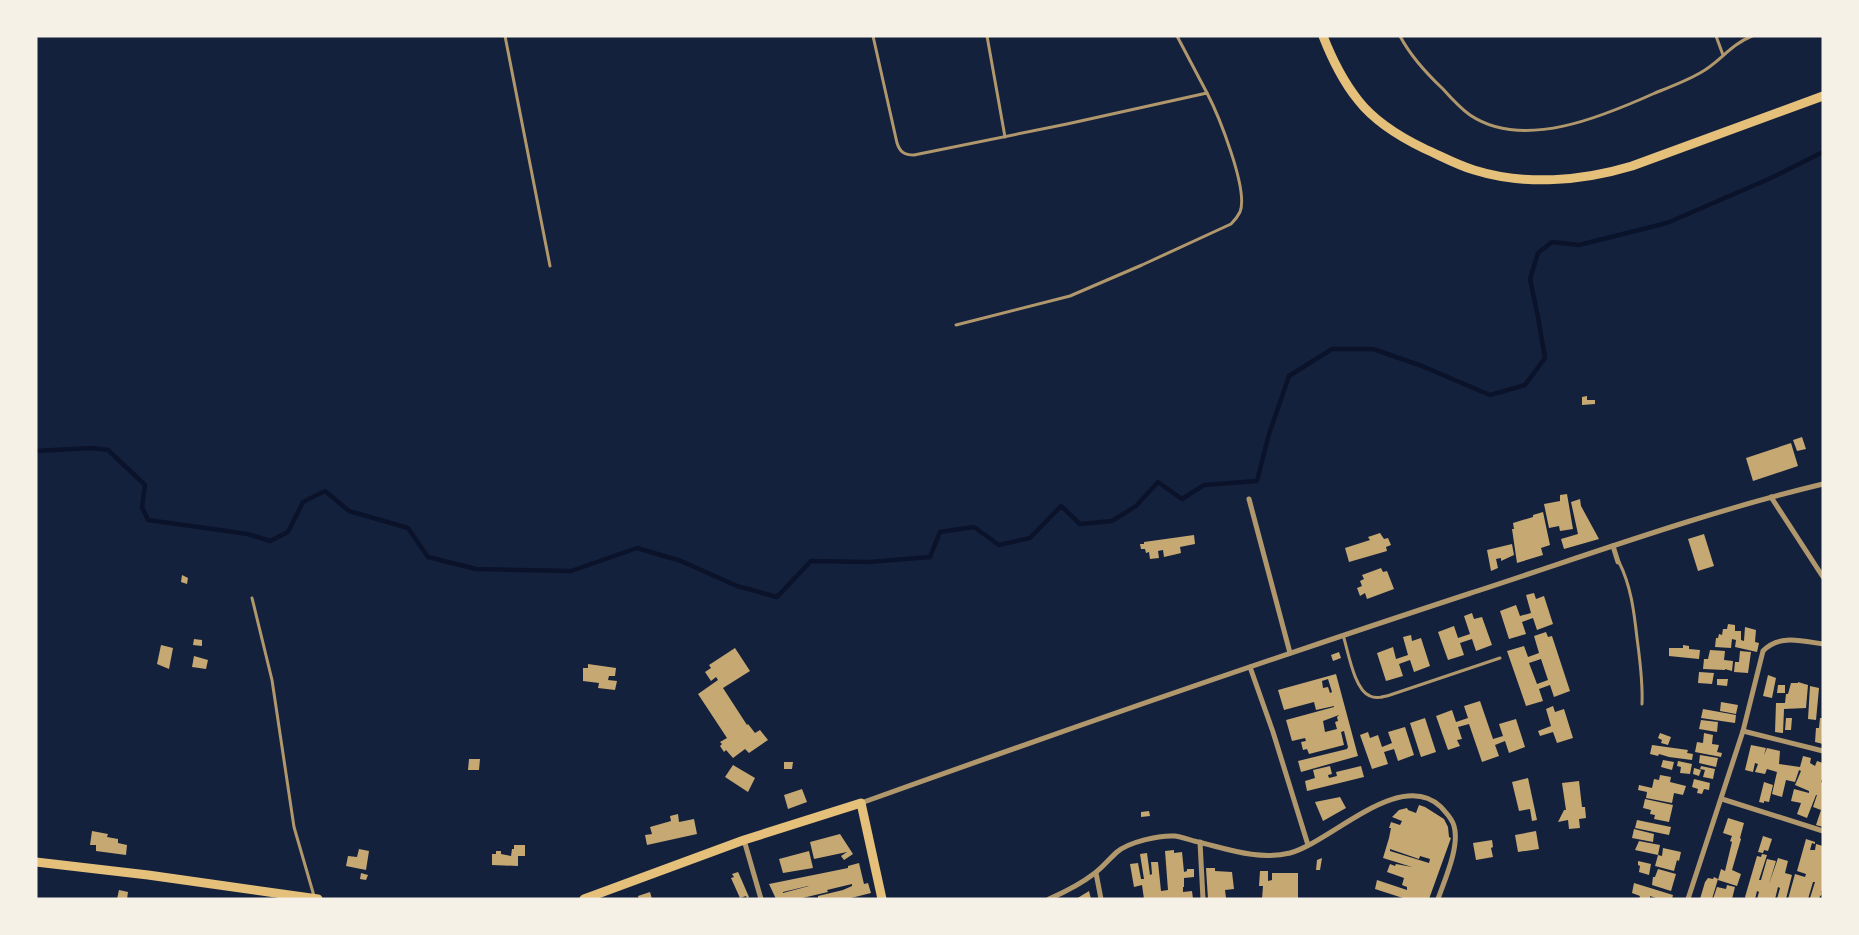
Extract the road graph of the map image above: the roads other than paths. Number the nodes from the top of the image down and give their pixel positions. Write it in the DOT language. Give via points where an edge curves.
graph roads {
  1 [pos="505,36"];
  2 [pos="872,36"];
  3 [pos="987,36"];
  4 [pos="1178,36"];
  5 [pos="1323,36"];
  6 [pos="1400,36"];
  7 [pos="1716,36"];
  8 [pos="1752,36"];
  9 [pos="1724,55"];
  10 [pos="1207,93"];
  11 [pos="1823,96"];
  12 [pos="1005,137"];
  13 [pos="550,266"];
  14 [pos="956,326"];
  15 [pos="1823,484"];
  16 [pos="1771,497"];
  17 [pos="1249,499"];
  18 [pos="1613,546"];
  19 [pos="1618,562"];
  20 [pos="1823,577"];
  21 [pos="252,598"];
  22 [pos="1343,635"];
  23 [pos="1823,644"];
  24 [pos="1290,653"];
  25 [pos="1500,658"];
  26 [pos="1250,667"];
  27 [pos="1642,704"];
  28 [pos="1743,731"];
  29 [pos="1823,751"];
  30 [pos="1722,799"];
  31 [pos="861,803"];
  32 [pos="1823,831"];
  33 [pos="744,840"];
  34 [pos="1200,842"];
  35 [pos="1308,845"];
  36 [pos="36,862"];
  37 [pos="1096,873"];
  38 [pos="882,898"];
  39 [pos="316,899"];
  40 [pos="584,899"];
  41 [pos="761,899"];
  42 [pos="890,899"];
  43 [pos="1049,899"];
  44 [pos="1101,899"];
  45 [pos="1203,899"];
  46 [pos="1438,899"];
  47 [pos="1688,899"];
  1 -- 13 [label="lane"];
  2 -- 12 [label="lane" via="901,152 914,155"];
  3 -- 12 [label="lane"];
  4 -- 10 [label="lane"];
  5 -- 11 [label="main road" via="1336,68 1358,101 1388,128 1466,167 1507,177 1543,180 1605,174"];
  6 -- 9 [label="lane" via="1426,73 1470,115 1488,124 1526,130 1554,128 1598,117 1700,73"];
  7 -- 9 [label="lane"];
  8 -- 9 [label="lane"];
  10 -- 12 [label="lane"];
  10 -- 14 [label="lane" via="1221,122 1242,195 1240,212 1231,224 1070,296"];
  15 -- 16 [label="street"];
  16 -- 18 [label="street"];
  16 -- 20 [label="street"];
  17 -- 24 [label="street"];
  18 -- 19 [label="street"];
  18 -- 22 [label="street"];
  19 -- 27 [label="lane" via="1634,607 1643,674"];
  21 -- 39 [label="lane" via="272,680 294,827"];
  22 -- 24 [label="street"];
  22 -- 25 [label="lane" via="1359,687 1368,696 1376,698"];
  23 -- 28 [label="street" via="1782,640 1763,651"];
  24 -- 26 [label="street"];
  26 -- 31 [label="street"];
  26 -- 35 [label="street"];
  28 -- 29 [label="street"];
  28 -- 30 [label="street"];
  30 -- 32 [label="street"];
  30 -- 47 [label="street"];
  31 -- 33 [label="main road"];
  31 -- 38 [label="main road"];
  33 -- 40 [label="main road"];
  33 -- 41 [label="street"];
  34 -- 35 [label="street" via="1273,856"];
  34 -- 37 [label="street" via="1174,836 1136,842 1119,850"];
  34 -- 45 [label="street"];
  35 -- 46 [label="street" via="1383,803 1404,796 1420,796 1438,804 1454,825 1456,838 1452,858"];
  36 -- 39 [label="main road"];
  37 -- 43 [label="street"];
  37 -- 44 [label="street"];
  38 -- 42 [label="street"];
}
